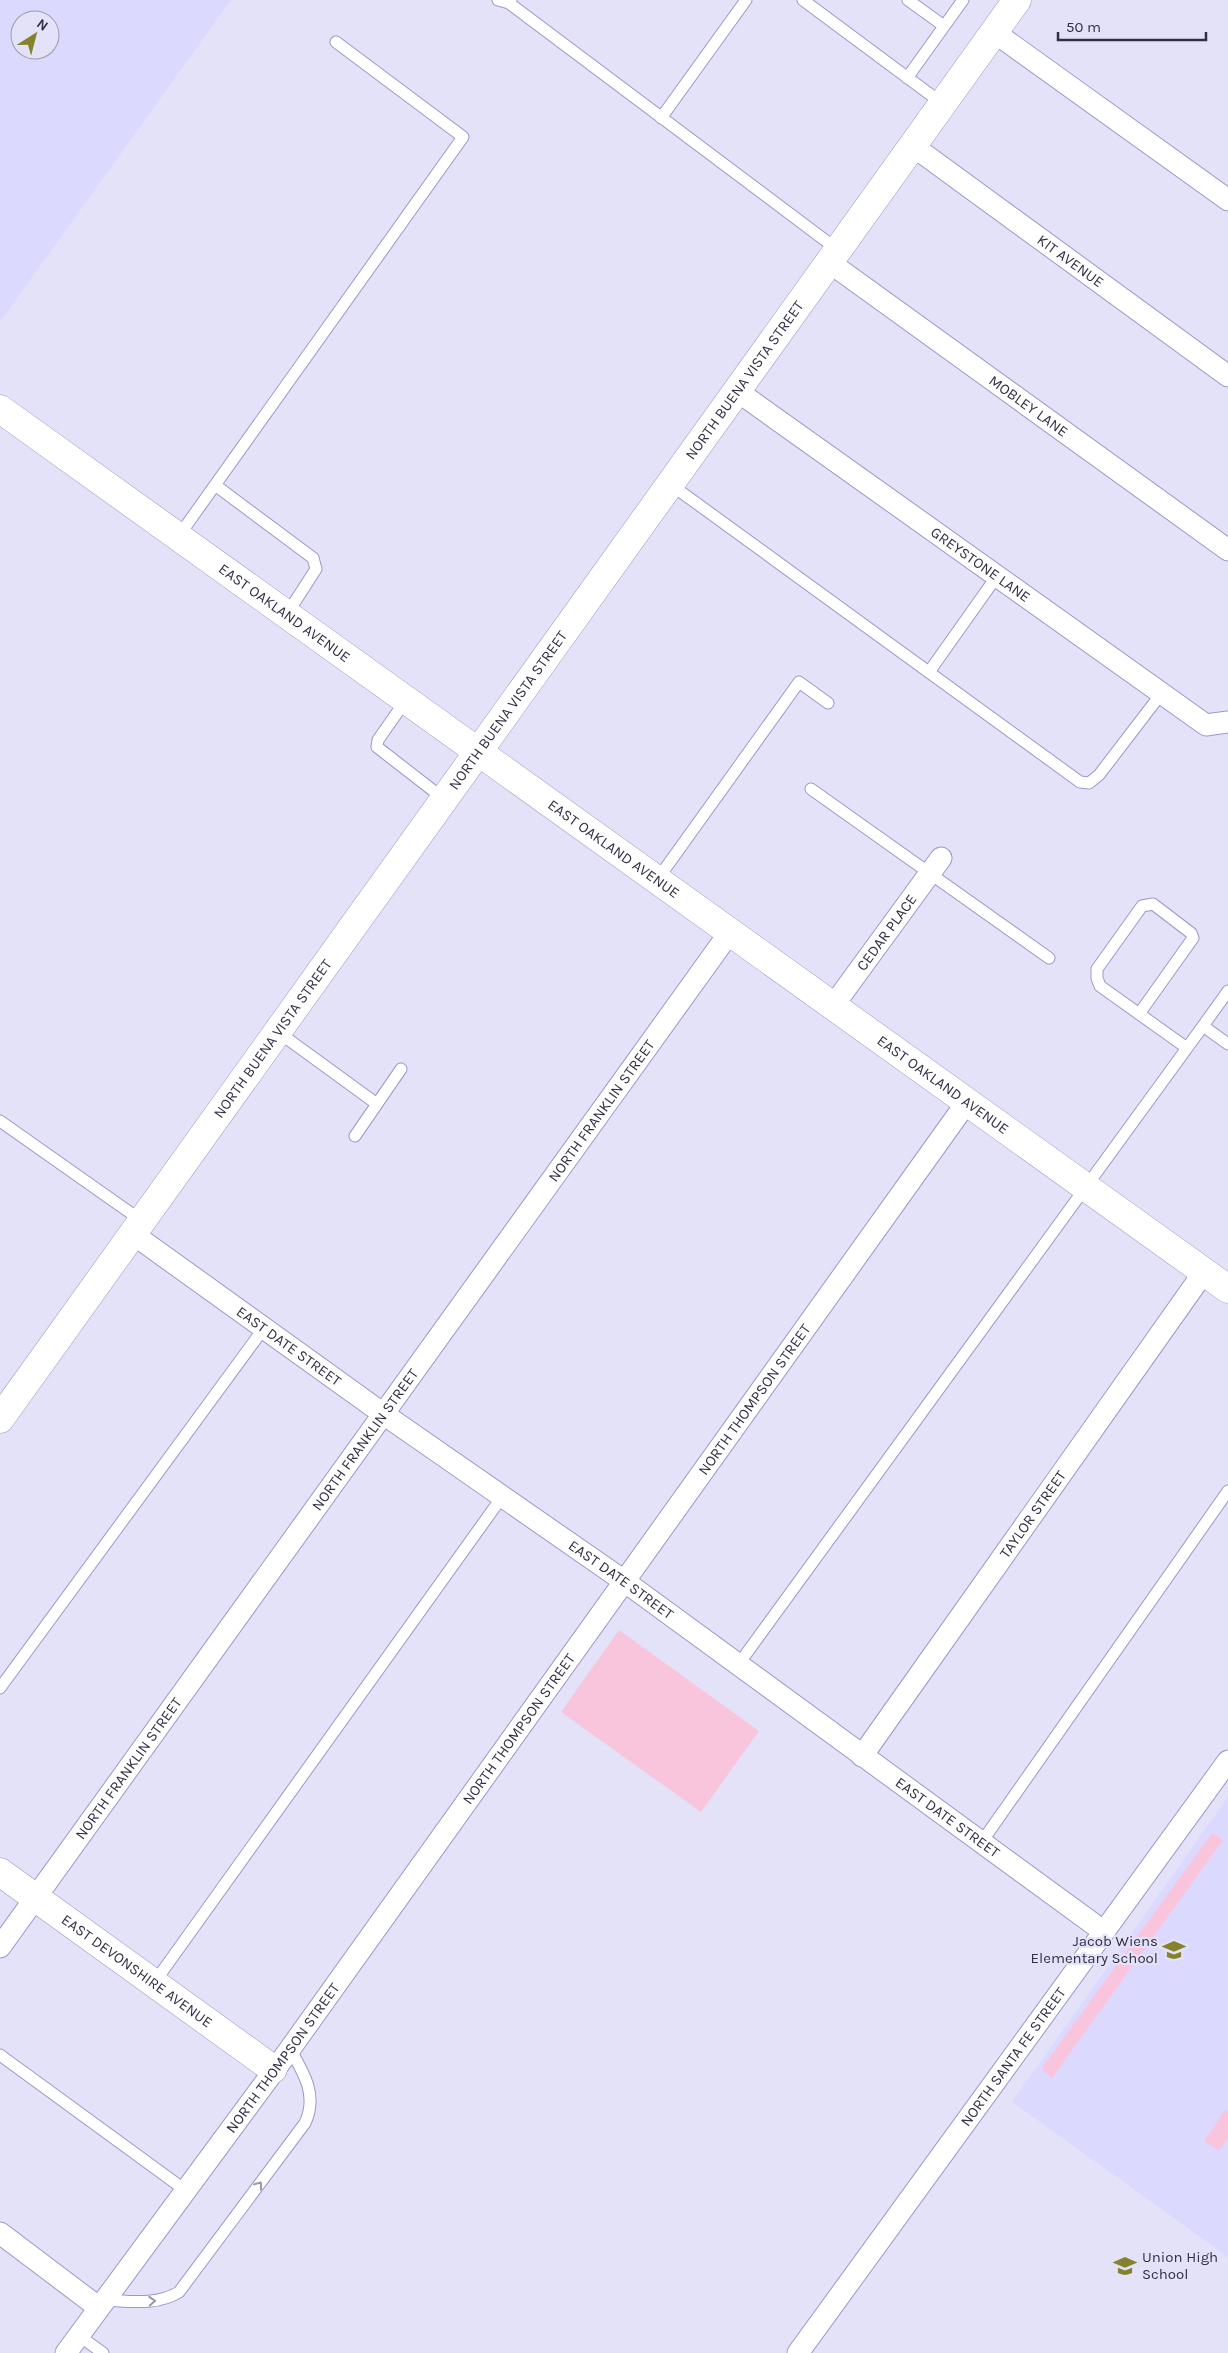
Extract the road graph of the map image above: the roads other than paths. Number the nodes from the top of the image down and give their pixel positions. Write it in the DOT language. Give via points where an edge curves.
graph roads {
  1 [pos="746,0"];
  2 [pos="803,0"];
  3 [pos="908,0"];
  4 [pos="963,0"];
  5 [pos="506,1"];
  6 [pos="1009,3"];
  7 [pos="944,26"];
  8 [pos="994,32"];
  9 [pos="336,42"];
  10 [pos="907,78"];
  11 [pos="943,104"];
  12 [pos="661,118"];
  13 [pos="913,146"];
  14 [pos="1228,200"];
  15 [pos="834,256"];
  16 [pos="1228,376"];
  17 [pos="737,391"];
  18 [pos="0,409"];
  19 [pos="670,484"];
  20 [pos="214,485"];
  21 [pos="178,537"];
  22 [pos="1228,550"];
  23 [pos="997,576"];
  24 [pos="287,614"];
  25 [pos="929,672"];
  26 [pos="1161,694"];
  27 [pos="406,700"];
  28 [pos="828,703"];
  29 [pos="1228,722"];
  30 [pos="478,752"];
  31 [pos="811,789"];
  32 [pos="444,800"];
  33 [pos="936,865"];
  34 [pos="657,880"];
  35 [pos="730,932"];
  36 [pos="1050,958"];
  37 [pos="1228,991"];
  38 [pos="833,1006"];
  39 [pos="1139,1014"];
  40 [pos="1203,1026"];
  41 [pos="278,1032"];
  42 [pos="1228,1044"];
  43 [pos="1187,1048"];
  44 [pos="401,1069"];
  45 [pos="967,1102"];
  46 [pos="377,1104"];
  47 [pos="0,1121"];
  48 [pos="355,1136"];
  49 [pos="1085,1187"];
  50 [pos="137,1227"];
  51 [pos="1204,1272"];
  52 [pos="1228,1289"];
  53 [pos="264,1328"];
  54 [pos="382,1413"];
  55 [pos="0,1419"];
  56 [pos="1228,1491"];
  57 [pos="502,1497"];
  58 [pos="624,1581"];
  59 [pos="738,1665"];
  60 [pos="0,1688"];
  61 [pos="862,1756"];
  62 [pos="1228,1761"];
  63 [pos="981,1843"];
  64 [pos="0,1872"];
  65 [pos="36,1898"];
  66 [pos="1103,1931"];
  67 [pos="0,1947"];
  68 [pos="154,1983"];
  69 [pos="0,2055"];
  70 [pos="282,2059"];
  71 [pos="185,2190"];
  72 [pos="0,2232"];
  73 [pos="101,2304"];
  74 [pos="78,2335"];
  75 [pos="66,2353"];
  76 [pos="103,2353"];
  77 [pos="798,2353"];
  1 -- 12 [label="lane"];
  2 -- 10 [label="lane"];
  3 -- 7 [label="lane"];
  4 -- 7 [label="lane"];
  5 -- 12 [label="lane"];
  6 -- 8 [label="street, NORTH BUENA VISTA STREET"];
  7 -- 10 [label="lane"];
  8 -- 11 [label="street, NORTH BUENA VISTA STREET"];
  8 -- 14 [label="street"];
  9 -- 20 [label="lane" via="463,137"];
  10 -- 11 [label="lane"];
  11 -- 13 [label="street, NORTH BUENA VISTA STREET"];
  12 -- 15 [label="lane"];
  13 -- 15 [label="street, NORTH BUENA VISTA STREET"];
  13 -- 16 [label="street, KIT AVENUE"];
  15 -- 17 [label="street, NORTH BUENA VISTA STREET"];
  15 -- 22 [label="street, MOBLEY LANE"];
  17 -- 19 [label="street, NORTH BUENA VISTA STREET"];
  17 -- 23 [label="street, GREYSTONE LANE"];
  18 -- 21 [label="street, EAST OAKLAND AVENUE"];
  19 -- 25 [label="lane"];
  19 -- 30 [label="street, NORTH BUENA VISTA STREET"];
  20 -- 21 [label="lane"];
  20 -- 24 [label="lane" via="313,558 316,569"];
  21 -- 24 [label="street, EAST OAKLAND AVENUE"];
  23 -- 25 [label="lane"];
  23 -- 26 [label="street, GREYSTONE LANE"];
  24 -- 27 [label="street, EAST OAKLAND AVENUE"];
  25 -- 26 [label="lane" via="1080,782 1089,783 1100,775"];
  26 -- 29 [label="street, GREYSTONE LANE" via="1206,725"];
  27 -- 30 [label="street, EAST OAKLAND AVENUE"];
  27 -- 32 [label="lane" via="378,740 377,747"];
  28 -- 34 [label="lane" via="799,682"];
  30 -- 32 [label="street, NORTH BUENA VISTA STREET"];
  30 -- 34 [label="street, EAST OAKLAND AVENUE"];
  31 -- 33 [label="lane"];
  32 -- 41 [label="street, NORTH BUENA VISTA STREET"];
  33 -- 36 [label="lane"];
  33 -- 38 [label="street, CEDAR PLACE"];
  34 -- 35 [label="street, EAST OAKLAND AVENUE"];
  35 -- 38 [label="street, EAST OAKLAND AVENUE"];
  35 -- 54 [label="street, NORTH FRANKLIN STREET"];
  37 -- 40 [label="lane"];
  38 -- 45 [label="street, EAST OAKLAND AVENUE"];
  39 -- 39 [label="lane" via="1100,986 1096,978 1098,969 1142,906 1153,904 1191,933 1193,938"];
  39 -- 43 [label="lane"];
  40 -- 42 [label="lane"];
  40 -- 43 [label="lane"];
  41 -- 46 [label="lane"];
  41 -- 50 [label="street, NORTH BUENA VISTA STREET"];
  43 -- 49 [label="lane"];
  44 -- 46 [label="lane"];
  45 -- 49 [label="street, EAST OAKLAND AVENUE"];
  45 -- 58 [label="street, NORTH THOMPSON STREET"];
  46 -- 48 [label="lane"];
  47 -- 50 [label="lane"];
  49 -- 51 [label="street, EAST OAKLAND AVENUE"];
  49 -- 59 [label="lane"];
  50 -- 53 [label="street, EAST DATE STREET"];
  50 -- 55 [label="street, NORTH BUENA VISTA STREET"];
  51 -- 52 [label="street, EAST OAKLAND AVENUE"];
  51 -- 61 [label="street, TAYLOR STREET"];
  53 -- 54 [label="street, EAST DATE STREET"];
  53 -- 60 [label="lane"];
  54 -- 57 [label="street, EAST DATE STREET"];
  54 -- 65 [label="street, NORTH FRANKLIN STREET"];
  56 -- 63 [label="lane"];
  57 -- 58 [label="street, EAST DATE STREET"];
  57 -- 68 [label="lane"];
  58 -- 59 [label="street, EAST DATE STREET"];
  58 -- 70 [label="street, NORTH THOMPSON STREET"];
  59 -- 61 [label="street, EAST DATE STREET"];
  61 -- 63 [label="street, EAST DATE STREET"];
  62 -- 66 [label="street, NORTH SANTA FE STREET"];
  63 -- 66 [label="street, EAST DATE STREET"];
  64 -- 65 [label="street, EAST DEVONSHIRE AVENUE"];
  65 -- 67 [label="street, NORTH FRANKLIN STREET"];
  65 -- 68 [label="street, EAST DEVONSHIRE AVENUE"];
  66 -- 77 [label="street, NORTH SANTA FE STREET"];
  68 -- 70 [label="street, EAST DEVONSHIRE AVENUE"];
  69 -- 71 [label="lane"];
  70 -- 71 [label="street, NORTH THOMPSON STREET"];
  73 -- 70 [label="lane, one-way" via="154,2302 179,2292 305,2123 312,2101 305,2074"];
  71 -- 73 [label="street, NORTH THOMPSON STREET"];
  72 -- 73 [label="street"];
  73 -- 74 [label="street, NORTH THOMPSON STREET"];
  74 -- 75 [label="street, NORTH THOMPSON STREET"];
  74 -- 76 [label="lane"];
}
